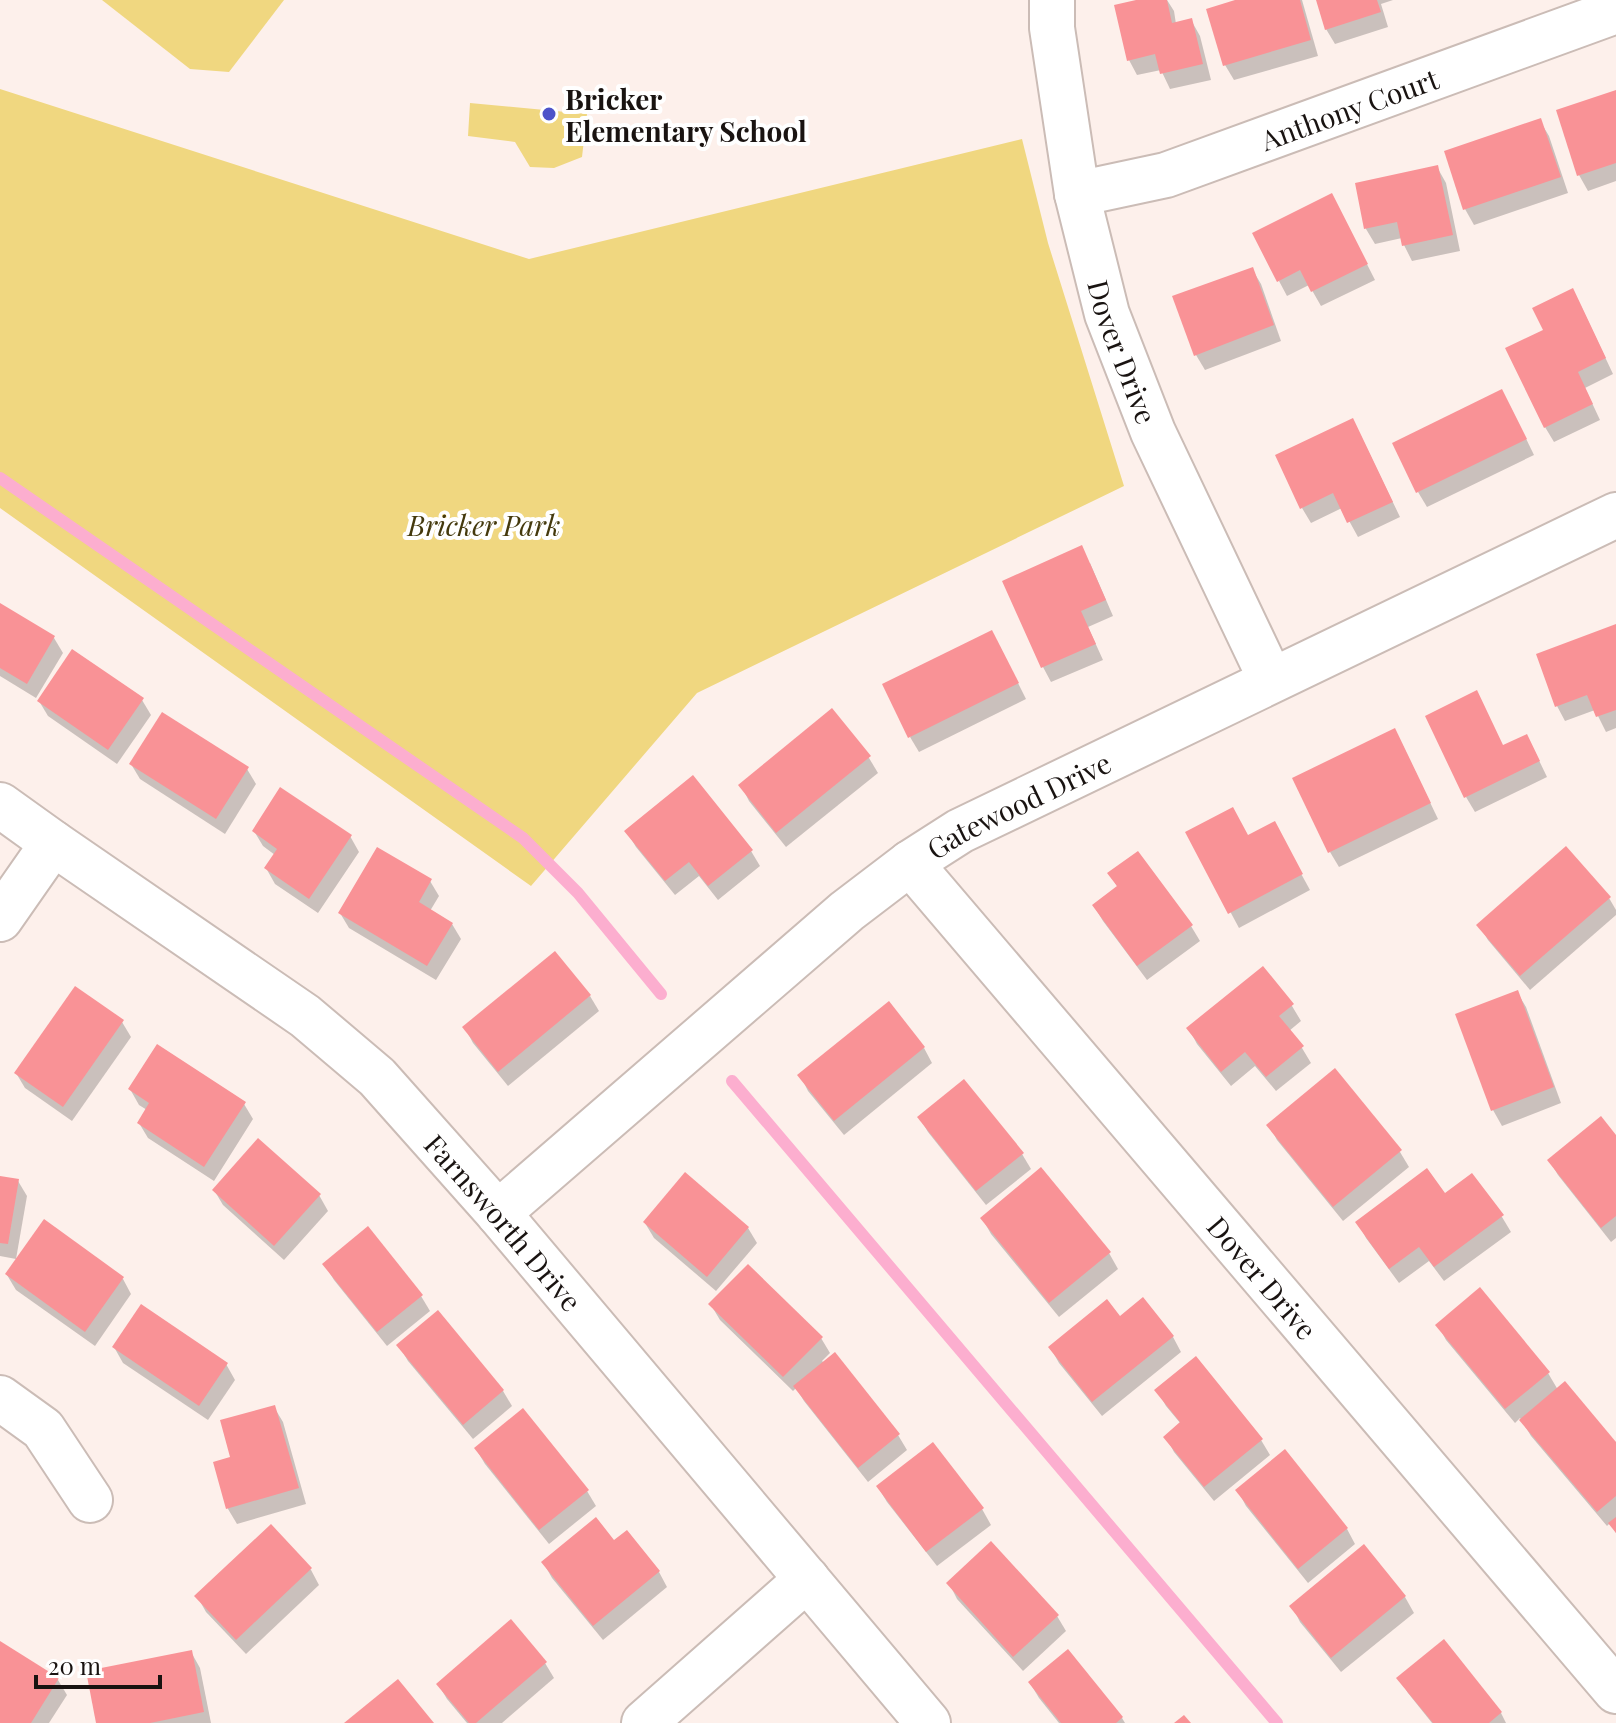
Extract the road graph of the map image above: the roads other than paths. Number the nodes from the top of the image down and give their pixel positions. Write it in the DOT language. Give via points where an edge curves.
graph roads {
  1 [pos="1052,0"];
  2 [pos="1616,11"];
  3 [pos="1077,194"];
  4 [pos="1616,515"];
  5 [pos="1271,680"];
  6 [pos="0,805"];
  7 [pos="53,843"];
  8 [pos="910,863"];
  9 [pos="0,919"];
  10 [pos="498,1213"];
  11 [pos="0,1398"];
  12 [pos="90,1500"];
  13 [pos="807,1579"];
  14 [pos="1616,1691"];
  15 [pos="644,1723"];
  16 [pos="928,1723"];
  1 -- 3 [label="street, Dover Drive"];
  2 -- 3 [label="street, Anthony Court" via="1166,175"];
  3 -- 5 [label="street, Dover Drive" via="1107,314 1153,432"];
  4 -- 5 [label="street, Gatewood Drive"];
  5 -- 8 [label="street, Gatewood Drive" via="960,831"];
  6 -- 7 [label="street, Farnsworth Drive"];
  7 -- 9 [label="street"];
  7 -- 10 [label="street, Farnsworth Drive" via="305,1016 377,1077"];
  8 -- 10 [label="street, Gatewood Drive" via="847,911"];
  8 -- 14 [label="street, Dover Drive"];
  10 -- 13 [label="street, Farnsworth Drive"];
  11 -- 12 [label="street" via="43,1429"];
  13 -- 15 [label="street"];
  13 -- 16 [label="street, Farnsworth Drive"];
}
